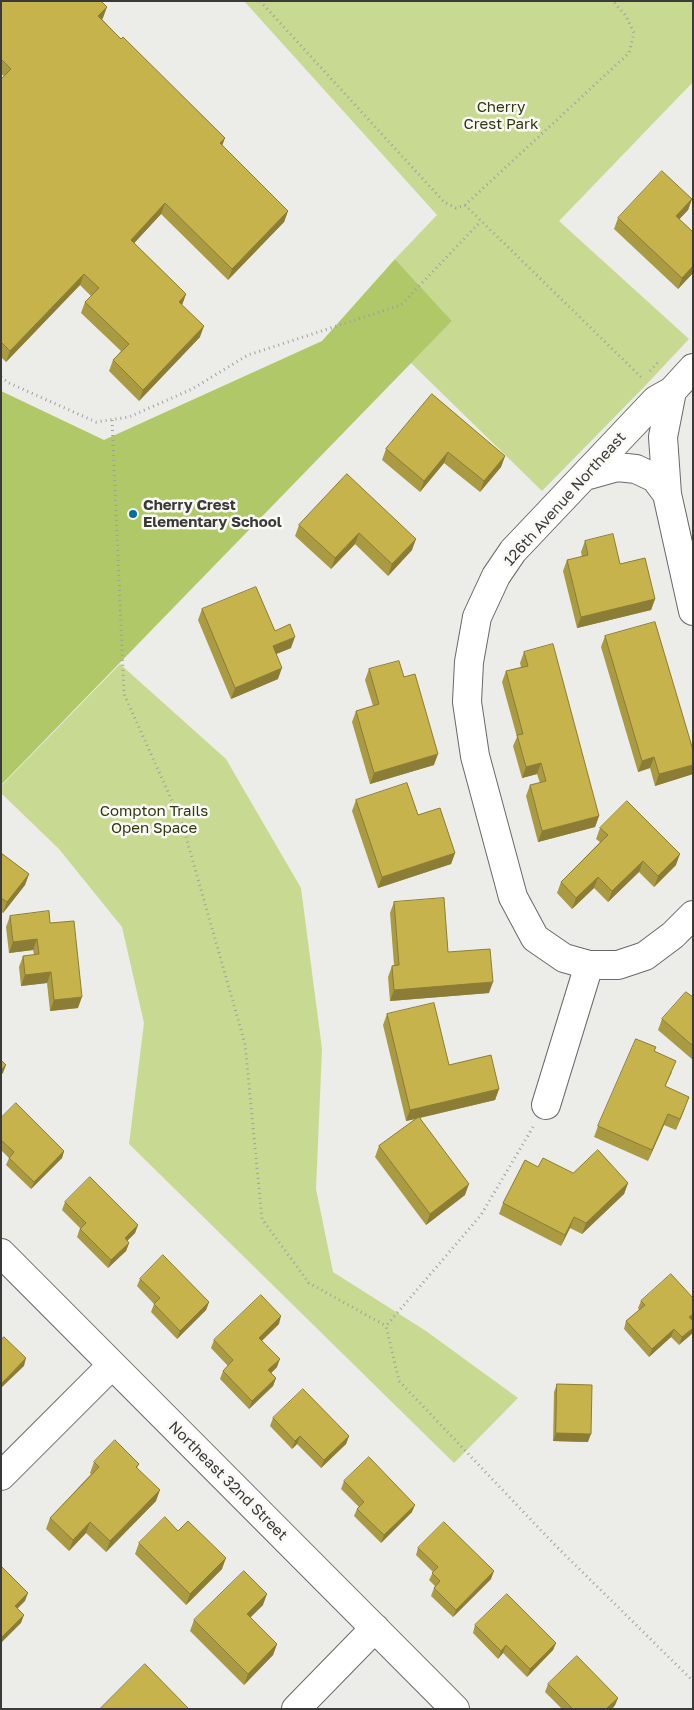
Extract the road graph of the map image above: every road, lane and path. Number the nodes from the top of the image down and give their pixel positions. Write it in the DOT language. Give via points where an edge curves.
graph roads {
  1 [pos="260,1"];
  2 [pos="614,1"];
  3 [pos="465,205"];
  4 [pos="481,221"];
  5 [pos="662,359"];
  6 [pos="693,368"];
  7 [pos="1,376"];
  8 [pos="672,391"];
  9 [pos="112,420"];
  10 [pos="586,476"];
  11 [pos="667,494"];
  12 [pos="693,611"];
  13 [pos="693,916"];
  14 [pos="589,965"];
  15 [pos="546,1105"];
  16 [pos="1,1252"];
  17 [pos="386,1326"];
  18 [pos="112,1365"];
  19 [pos="1,1476"];
  20 [pos="375,1628"];
  21 [pos="693,1681"];
  22 [pos="296,1709"];
  23 [pos="455,1709"];
  1 -- 3 [label="path" via="444,202 456,208"];
  2 -- 3 [label="path" via="634,33 629,53"];
  3 -- 4 [label="path"];
  4 -- 5 [label="path" via="642,379"];
  4 -- 9 [label="path" via="401,305 248,354 192,389 129,417"];
  6 -- 8 [label="street, 126th Avenue Northeast"];
  7 -- 9 [label="path" via="9,383 96,422"];
  8 -- 10 [label="street, 126th Avenue Northeast" via="656,400"];
  8 -- 11 [label="street" via="663,437"];
  9 -- 17 [label="path" via="124,694 182,823 245,1044 262,1219 309,1283"];
  10 -- 11 [label="street" via="617,467 636,469 655,478"];
  10 -- 14 [label="street, 126th Avenue Northeast" via="514,552 496,576 477,617 469,662 467,702 475,756 513,897 535,938 564,958"];
  11 -- 12 [label="street"];
  13 -- 14 [label="street, 126th Avenue Northeast" via="645,956 618,965"];
  14 -- 15 [label="street"];
  15 -- 17 [label="path" via="480,1215"];
  16 -- 18 [label="street, Northeast 32nd Street"];
  17 -- 21 [label="path" via="399,1381 554,1544"];
  18 -- 19 [label="street"];
  18 -- 20 [label="street, Northeast 32nd Street"];
  20 -- 22 [label="street"];
  20 -- 23 [label="street, Northeast 32nd Street"];
}
